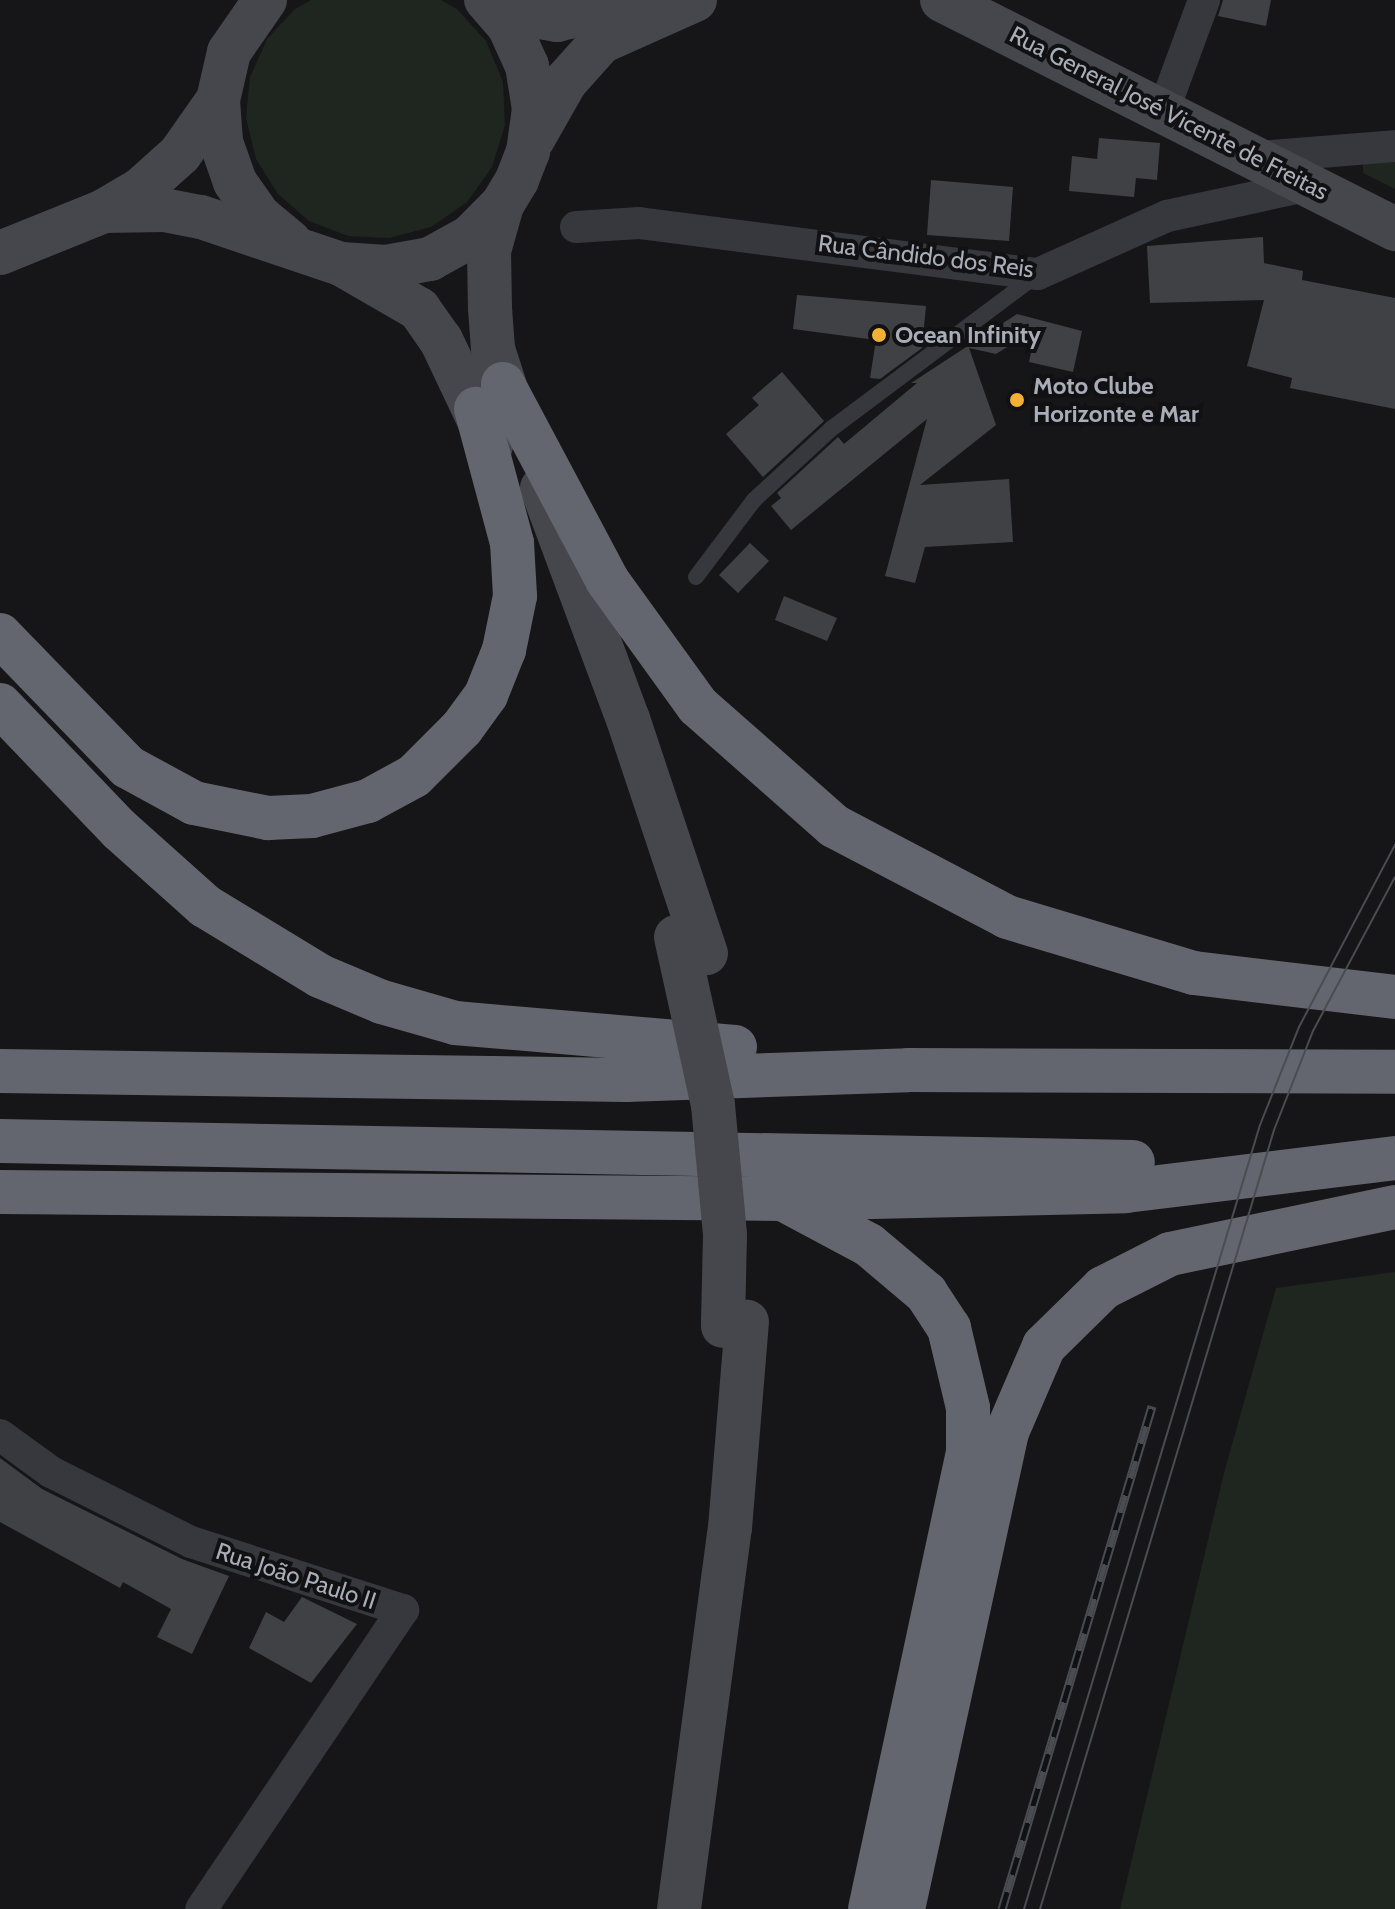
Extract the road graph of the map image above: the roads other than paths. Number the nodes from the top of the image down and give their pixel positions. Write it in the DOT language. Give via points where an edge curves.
graph roads {
  1 [pos="486,0"];
  2 [pos="494,0"];
  3 [pos="641,0"];
  4 [pos="695,0"];
  5 [pos="942,0"];
  6 [pos="1204,0"];
  7 [pos="258,3"];
  8 [pos="218,100"];
  9 [pos="1164,109"];
  10 [pos="1395,146"];
  11 [pos="528,152"];
  12 [pos="1259,157"];
  13 [pos="1310,185"];
  14 [pos="502,205"];
  15 [pos="104,211"];
  16 [pos="576,227"];
  17 [pos="1395,229"];
  18 [pos="291,244"];
  19 [pos="0,253"];
  20 [pos="341,264"];
  21 [pos="1038,274"];
  22 [pos="489,396"];
  23 [pos="696,577"];
  24 [pos="0,635"];
  25 [pos="0,705"];
  26 [pos="1395,997"];
  27 [pos="908,1070"];
  28 [pos="0,1071"];
  29 [pos="1395,1072"];
  30 [pos="0,1141"];
  31 [pos="1395,1156"];
  32 [pos="0,1192"];
  33 [pos="207,1196"];
  34 [pos="782,1199"];
  35 [pos="1395,1207"];
  36 [pos="0,1218"];
  37 [pos="735,1324"];
  38 [pos="0,1435"];
  39 [pos="201,1909"];
  40 [pos="651,1909"];
  41 [pos="679,1909"];
  42 [pos="870,1909"];
  43 [pos="903,1909"];
  1 -- 11 [label="main road" via="509,26 527,66 534,109"];
  2 -- 3 [label="main road" via="523,14 557,20"];
  4 -- 11 [label="main road" via="601,42 541,118"];
  5 -- 9 [label="main road, Rua General José Vicente de Freitas"];
  6 -- 9 [label="street"];
  7 -- 8 [label="main road" via="229,52"];
  8 -- 15 [label="main road" via="180,154 141,189"];
  8 -- 18 [label="main road" via="221,142 235,182 259,216"];
  9 -- 12 [label="main road, Rua General José Vicente de Freitas"];
  10 -- 12 [label="street"];
  11 -- 14 [label="main road"];
  12 -- 13 [label="main road, Rua General José Vicente de Freitas"];
  13 -- 17 [label="main road, Rua General José Vicente de Freitas"];
  13 -- 21 [label="street, Rua Cândido dos Reis" via="1167,216"];
  14 -- 20 [label="main road" via="470,237 430,259 386,267"];
  14 -- 22 [label="main road" via="489,251"];
  15 -- 18 [label="main road" via="176,212"];
  15 -- 19 [label="main road"];
  16 -- 21 [label="street, Rua Cândido dos Reis" via="639,223"];
  18 -- 20 [label="main road"];
  20 -- 22 [label="main road" via="419,309"];
  21 -- 23 [label="lane" via="831,429 754,500"];
  22 -- 24 [label="highway" via="512,543 515,596 504,650 486,695 462,728 414,776 368,801 312,816 268,818 194,803 128,767"];
  22 -- 26 [label="highway" via="607,580 698,706 834,826 1021,922 1194,973"];
  22 -- 37 [label="main road" via="628,719 736,1102 748,1233"];
  25 -- 27 [label="highway" via="120,830 205,906 320,976 382,1002 455,1023 527,1033 753,1048"];
  27 -- 28 [label="highway" via="626,1080"];
  27 -- 29 [label="highway"];
  30 -- 31 [label="highway" via="1121,1162"];
  31 -- 34 [label="highway" via="1126,1191"];
  32 -- 33 [label="highway"];
  33 -- 34 [label="highway"];
  33 -- 36 [label="highway"];
  34 -- 42 [label="highway" via="869,1245 926,1293 949,1328 968,1408 968,1452"];
  35 -- 43 [label="highway" via="1170,1254 1103,1288 1044,1346 1007,1432"];
  37 -- 40 [label="main road"];
  37 -- 41 [label="main road" via="730,1528"];
  38 -- 39 [label="street, Rua João Paulo II" via="51,1472 191,1542 403,1610"];
}
